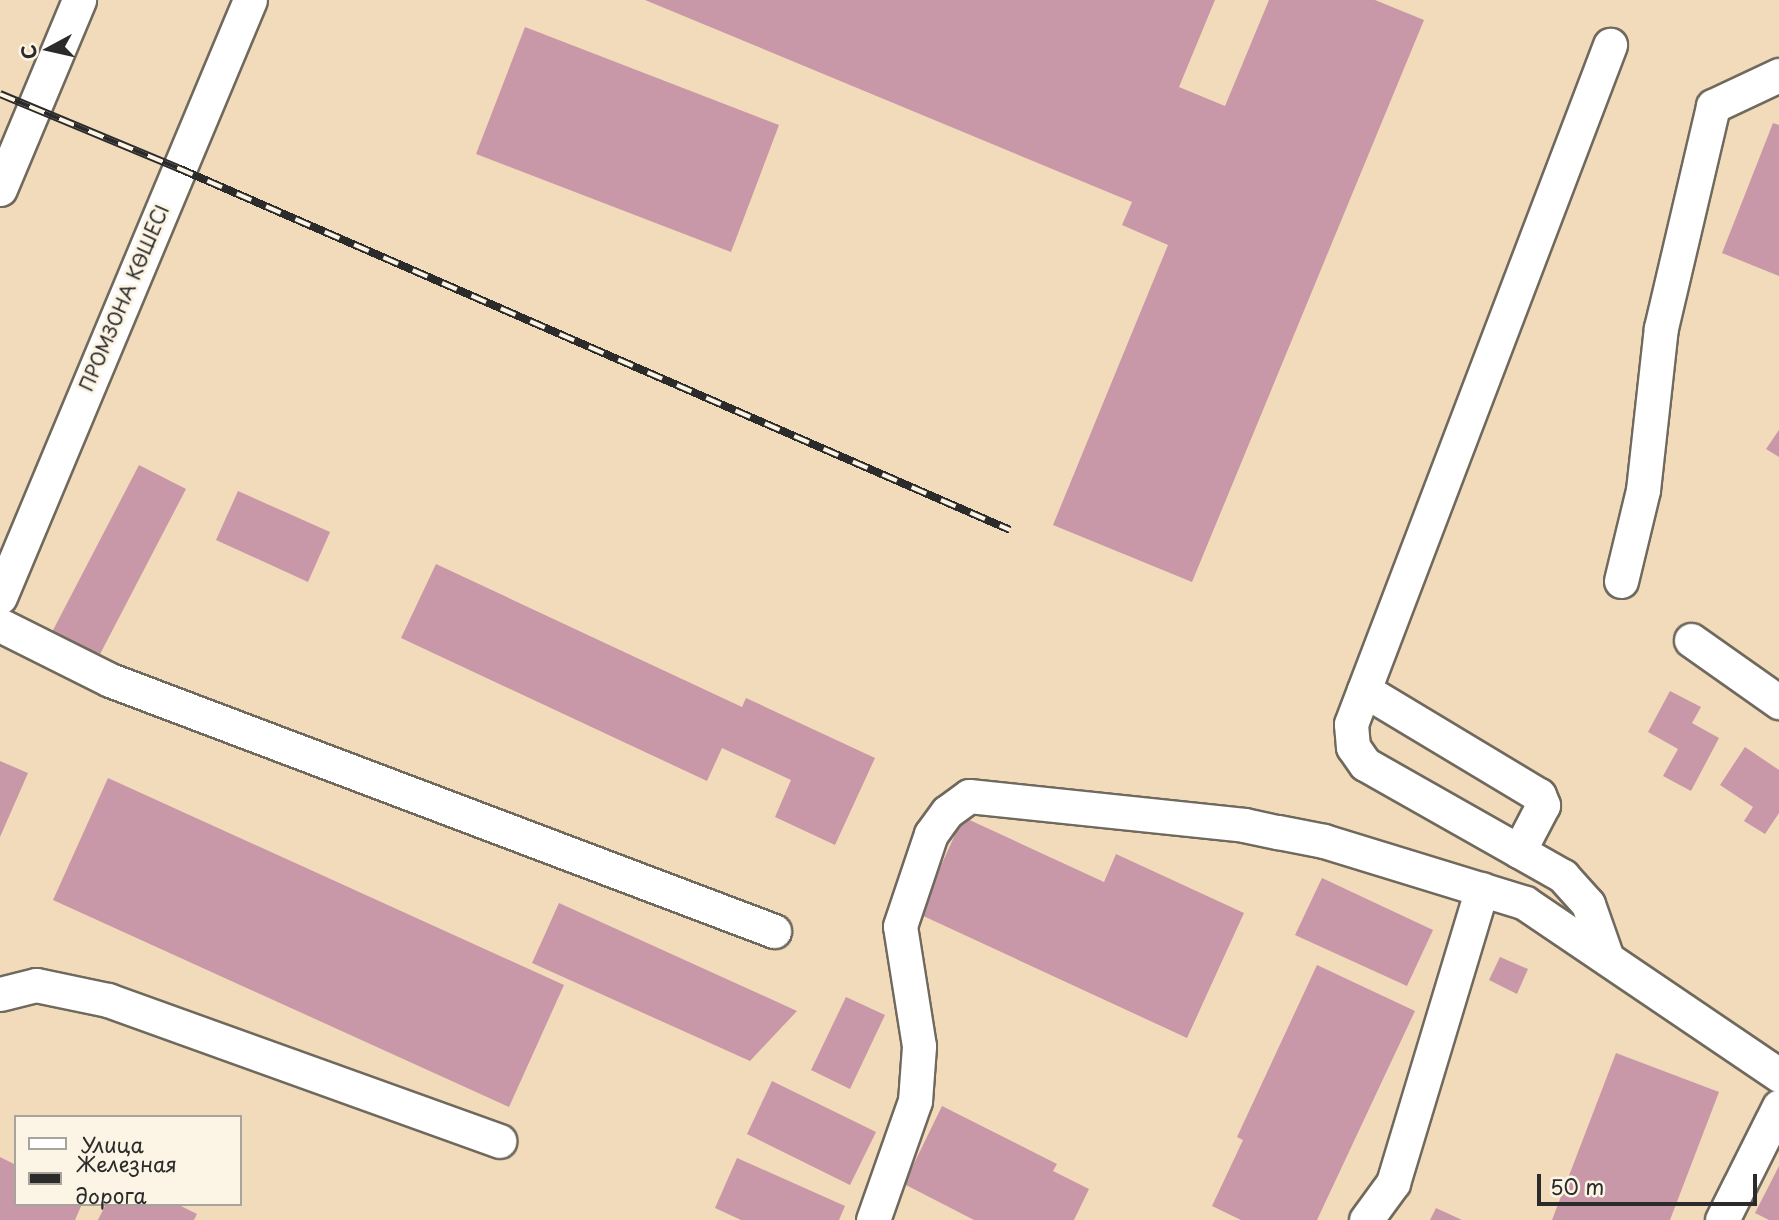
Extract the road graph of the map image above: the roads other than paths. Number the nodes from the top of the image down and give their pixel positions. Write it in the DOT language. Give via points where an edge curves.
graph roads {
  1 [pos="79,0"];
  2 [pos="250,0"];
  3 [pos="1610,45"];
  4 [pos="1779,75"];
  5 [pos="0,189"];
  6 [pos="1620,581"];
  7 [pos="0,597"];
  8 [pos="0,625"];
  9 [pos="1691,640"];
  10 [pos="1364,690"];
  11 [pos="1779,702"];
  12 [pos="1519,851"];
  13 [pos="1482,889"];
  14 [pos="774,931"];
  15 [pos="1607,958"];
  16 [pos="0,994"];
  17 [pos="1779,1075"];
  18 [pos="1779,1105"];
  19 [pos="499,1141"];
  20 [pos="873,1220"];
  21 [pos="1366,1220"];
  22 [pos="1722,1220"];
  1 -- 5 [label="street"];
  2 -- 7 [label="street, ПРОМЗОНА КӨШЕСІ"];
  3 -- 10 [label="street"];
  4 -- 6 [label="street" via="1713,106 1661,328 1643,490"];
  8 -- 14 [label="street" via="110,680"];
  9 -- 11 [label="street"];
  10 -- 12 [label="street" via="1351,724 1353,747 1365,764"];
  10 -- 12 [label="street" via="1539,795 1543,805"];
  12 -- 15 [label="street" via="1563,876 1588,904"];
  13 -- 15 [label="street" via="1525,903"];
  13 -- 20 [label="street" via="1324,841 1244,825 969,796 958,802 931,834 900,926 919,1046 915,1101"];
  13 -- 21 [label="street" via="1393,1183"];
  15 -- 17 [label="street"];
  16 -- 19 [label="street" via="36,985 108,1000"];
  18 -- 22 [label="street"];
}
